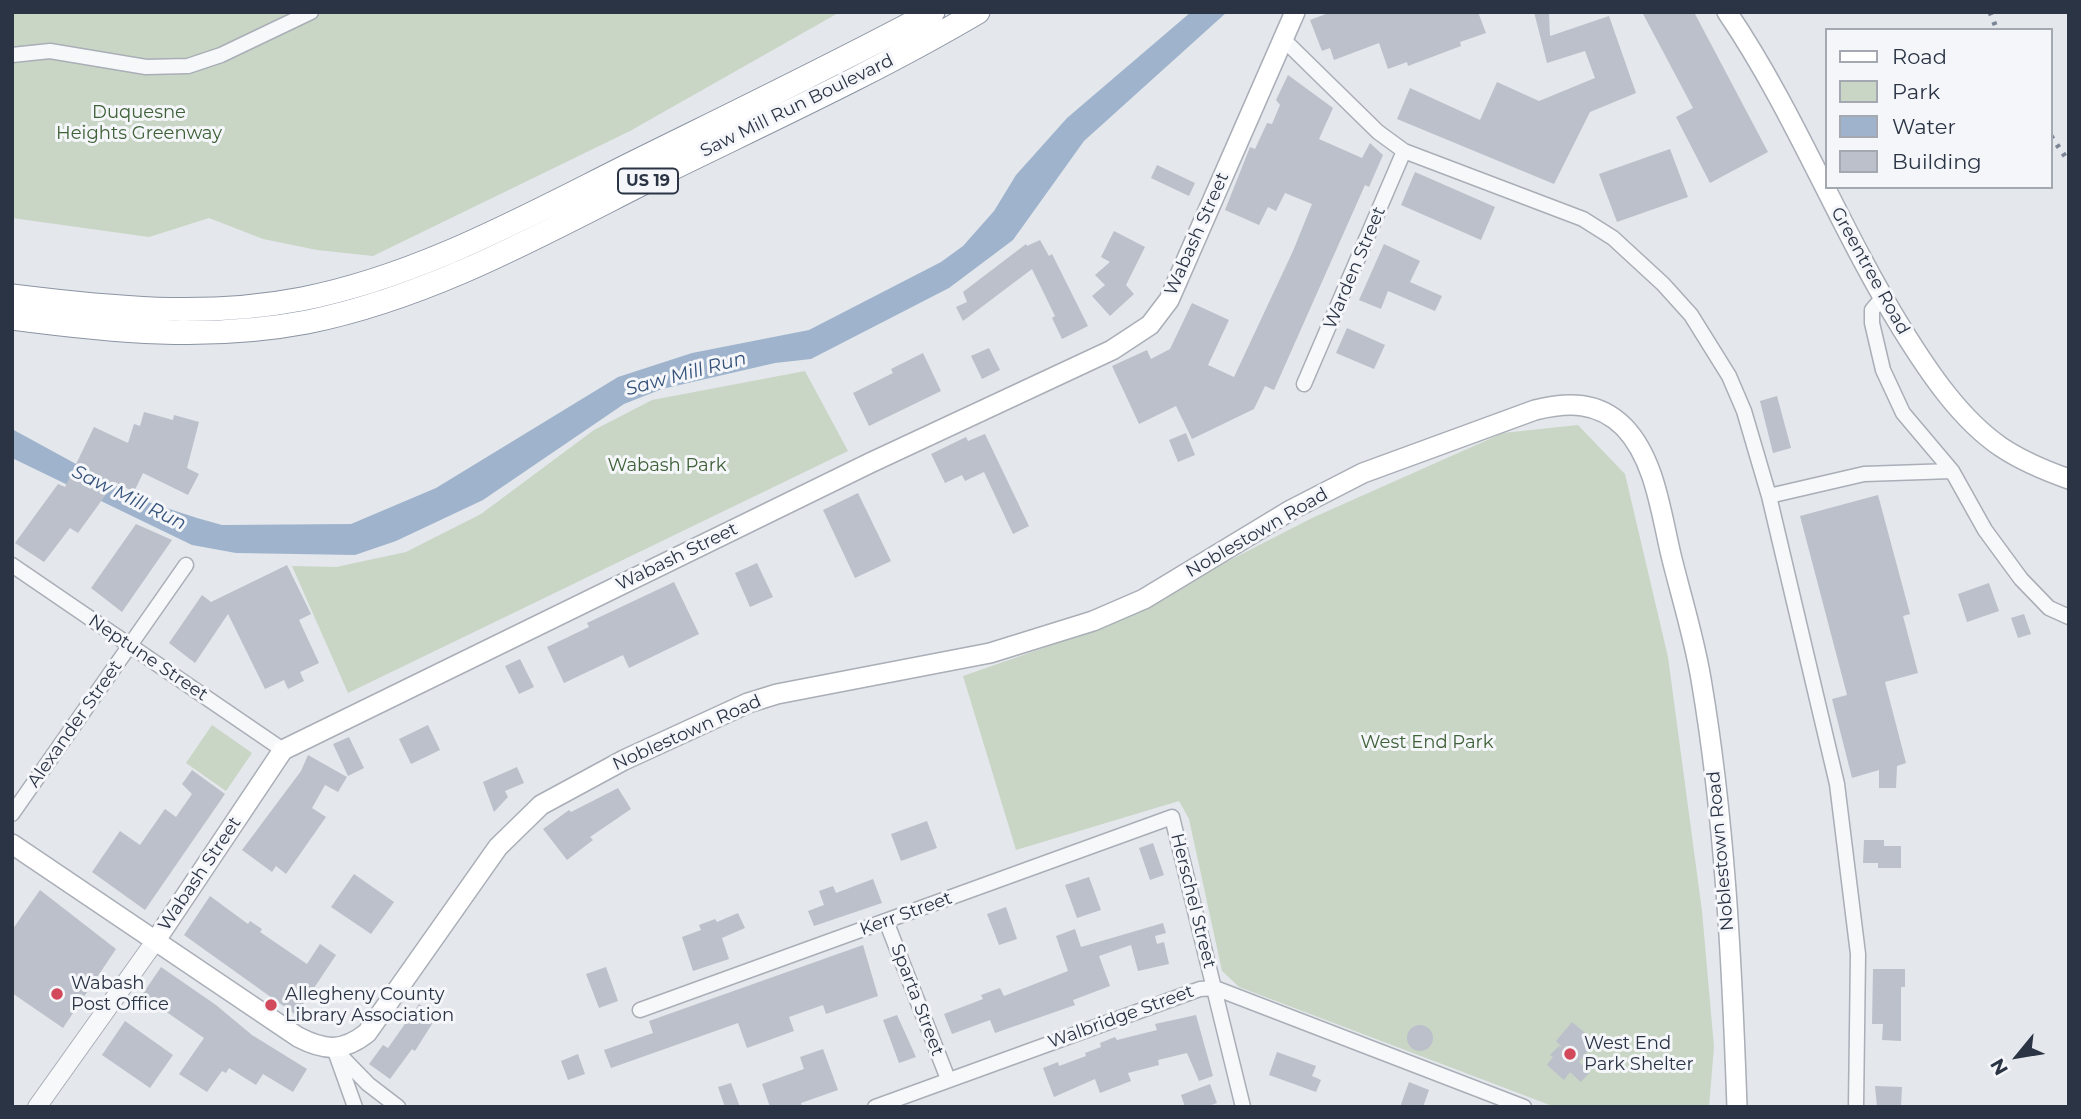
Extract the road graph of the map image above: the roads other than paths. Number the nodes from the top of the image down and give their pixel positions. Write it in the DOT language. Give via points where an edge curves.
graph roads {
  1 [pos="311,12"];
  2 [pos="933,12"];
  3 [pos="978,12"];
  4 [pos="1295,12"];
  5 [pos="1727,12"];
  6 [pos="1282,38"];
  7 [pos="12,55"];
  8 [pos="1404,151"];
  9 [pos="1826,189"];
  10 [pos="1826,189"];
  11 [pos="12,295"];
  12 [pos="1882,298"];
  13 [pos="12,318"];
  14 [pos="1304,384"];
  15 [pos="1951,471"];
  16 [pos="2069,479"];
  17 [pos="1769,496"];
  18 [pos="12,565"];
  19 [pos="186,565"];
  20 [pos="2069,617"];
  21 [pos="130,645"];
  22 [pos="283,750"];
  23 [pos="12,814"];
  24 [pos="1172,817"];
  25 [pos="12,844"];
  26 [pos="886,921"];
  27 [pos="156,940"];
  28 [pos="1214,988"];
  29 [pos="640,1010"];
  30 [pos="335,1050"];
  31 [pos="948,1079"];
  32 [pos="37,1107"];
  33 [pos="355,1107"];
  34 [pos="398,1107"];
  35 [pos="875,1107"];
  36 [pos="1243,1107"];
  37 [pos="1524,1107"];
  38 [pos="1737,1107"];
  39 [pos="1856,1107"];
  1 -- 7 [label="street" via="221,55 188,65 146,66 50,51"];
  2 -- 11 [label="highway, Saw Mill Run Boulevard / US 19" via="476,241 391,276 302,299 221,310 137,310"];
  3 -- 13 [label="highway, Saw Mill Run Boulevard / US 19" via="908,52 486,261 398,297 306,322 223,332 135,332"];
  4 -- 6 [label="main road, Wabash Street"];
  5 -- 10 [label="main road, Greentree Road" via="1774,87"];
  6 -- 8 [label="street" via="1378,132"];
  6 -- 22 [label="main road, Wabash Street" via="1170,299 1134,338"];
  8 -- 14 [label="street, Warden Street"];
  8 -- 17 [label="street" via="1583,219 1640,261 1691,315 1729,376"];
  9 -- 12 [label="main road, Greentree Road"];
  12 -- 15 [label="street" via="1872,310 1871,323 1883,370 1903,412"];
  12 -- 16 [label="main road, Greentree Road" via="1922,361 1963,413 2001,447"];
  15 -- 17 [label="street" via="1864,474"];
  15 -- 20 [label="street" via="1985,530 2021,579 2049,608"];
  17 -- 39 [label="street" via="1837,784 1858,954"];
  18 -- 21 [label="street, Neptune Street"];
  19 -- 21 [label="street, Alexander Street"];
  21 -- 22 [label="street, Neptune Street"];
  21 -- 23 [label="street, Alexander Street"];
  22 -- 27 [label="main road, Wabash Street"];
  24 -- 26 [label="street, Kerr Street"];
  24 -- 28 [label="street, Herschel Street"];
  25 -- 27 [label="main road"];
  26 -- 29 [label="street, Kerr Street"];
  26 -- 31 [label="street, Sparta Street"];
  27 -- 30 [label="main road" via="298,1037"];
  27 -- 32 [label="street, Wabash Street"];
  28 -- 31 [label="street, Walbridge Street" via="1200,989"];
  28 -- 36 [label="street, Herschel Street"];
  28 -- 37 [label="street, Walbridge Street"];
  30 -- 33 [label="street"];
  30 -- 34 [label="street"];
  30 -- 38 [label="main road, Noblestown Road" via="367,1033 498,847 541,805 624,760 777,694 990,653 1093,621 1144,599 1291,510 1363,473 1435,444 1564,403 1597,410 1625,428 1649,468 1663,520 1711,742 1721,830"];
  31 -- 35 [label="street, Walbridge Street"];
}
